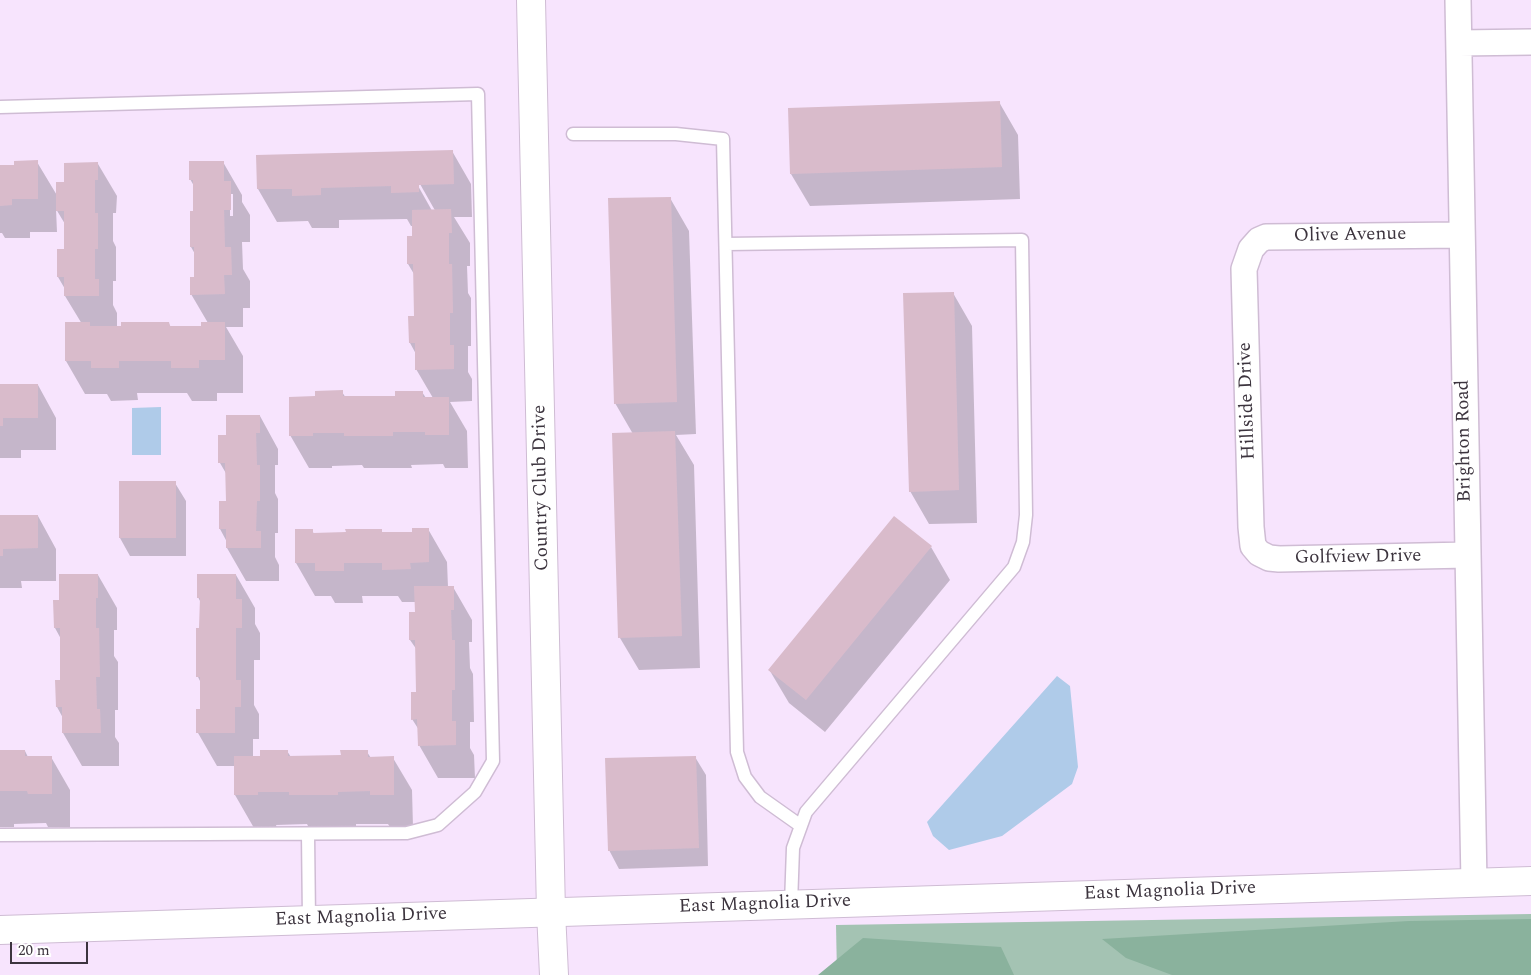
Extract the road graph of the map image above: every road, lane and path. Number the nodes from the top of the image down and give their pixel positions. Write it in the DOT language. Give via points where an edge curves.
graph roads {
  1 [pos="531,0"];
  2 [pos="1458,0"];
  3 [pos="1459,42"];
  4 [pos="1531,42"];
  5 [pos="0,107"];
  6 [pos="573,134"];
  7 [pos="1461,235"];
  8 [pos="726,244"];
  9 [pos="1247,256"];
  10 [pos="1253,546"];
  11 [pos="1467,555"];
  12 [pos="801,826"];
  13 [pos="308,834"];
  14 [pos="0,835"];
  15 [pos="1531,881"];
  16 [pos="1474,883"];
  17 [pos="791,904"];
  18 [pos="551,912"];
  19 [pos="309,920"];
  20 [pos="0,930"];
  21 [pos="554,975"];
  1 -- 18 [label="main road, Country Club Drive"];
  2 -- 3 [label="street, Brighton Road"];
  3 -- 4 [label="street"];
  3 -- 7 [label="street, Brighton Road"];
  5 -- 13 [label="lane" via="478,94 493,761 475,792 438,825 407,833"];
  6 -- 8 [label="lane" via="676,134 723,139"];
  7 -- 9 [label="street, Olive Avenue" via="1266,237 1259,240"];
  7 -- 11 [label="street, Brighton Road"];
  8 -- 12 [label="lane" via="737,752 745,777 760,798"];
  8 -- 12 [label="lane" via="1022,240 1026,515 1023,542 1014,567 806,812"];
  9 -- 10 [label="street, Hillside Drive" via="1244,269"];
  10 -- 11 [label="street, Golfview Drive" via="1269,558 1279,559"];
  11 -- 16 [label="street, Brighton Road"];
  12 -- 17 [label="lane" via="793,848"];
  13 -- 14 [label="lane"];
  13 -- 19 [label="lane"];
  15 -- 16 [label="main road, East Magnolia Drive"];
  16 -- 17 [label="main road, East Magnolia Drive"];
  17 -- 18 [label="main road, East Magnolia Drive"];
  18 -- 19 [label="main road, East Magnolia Drive"];
  18 -- 21 [label="main road, Country Club Drive"];
  19 -- 20 [label="main road, East Magnolia Drive"];
}
